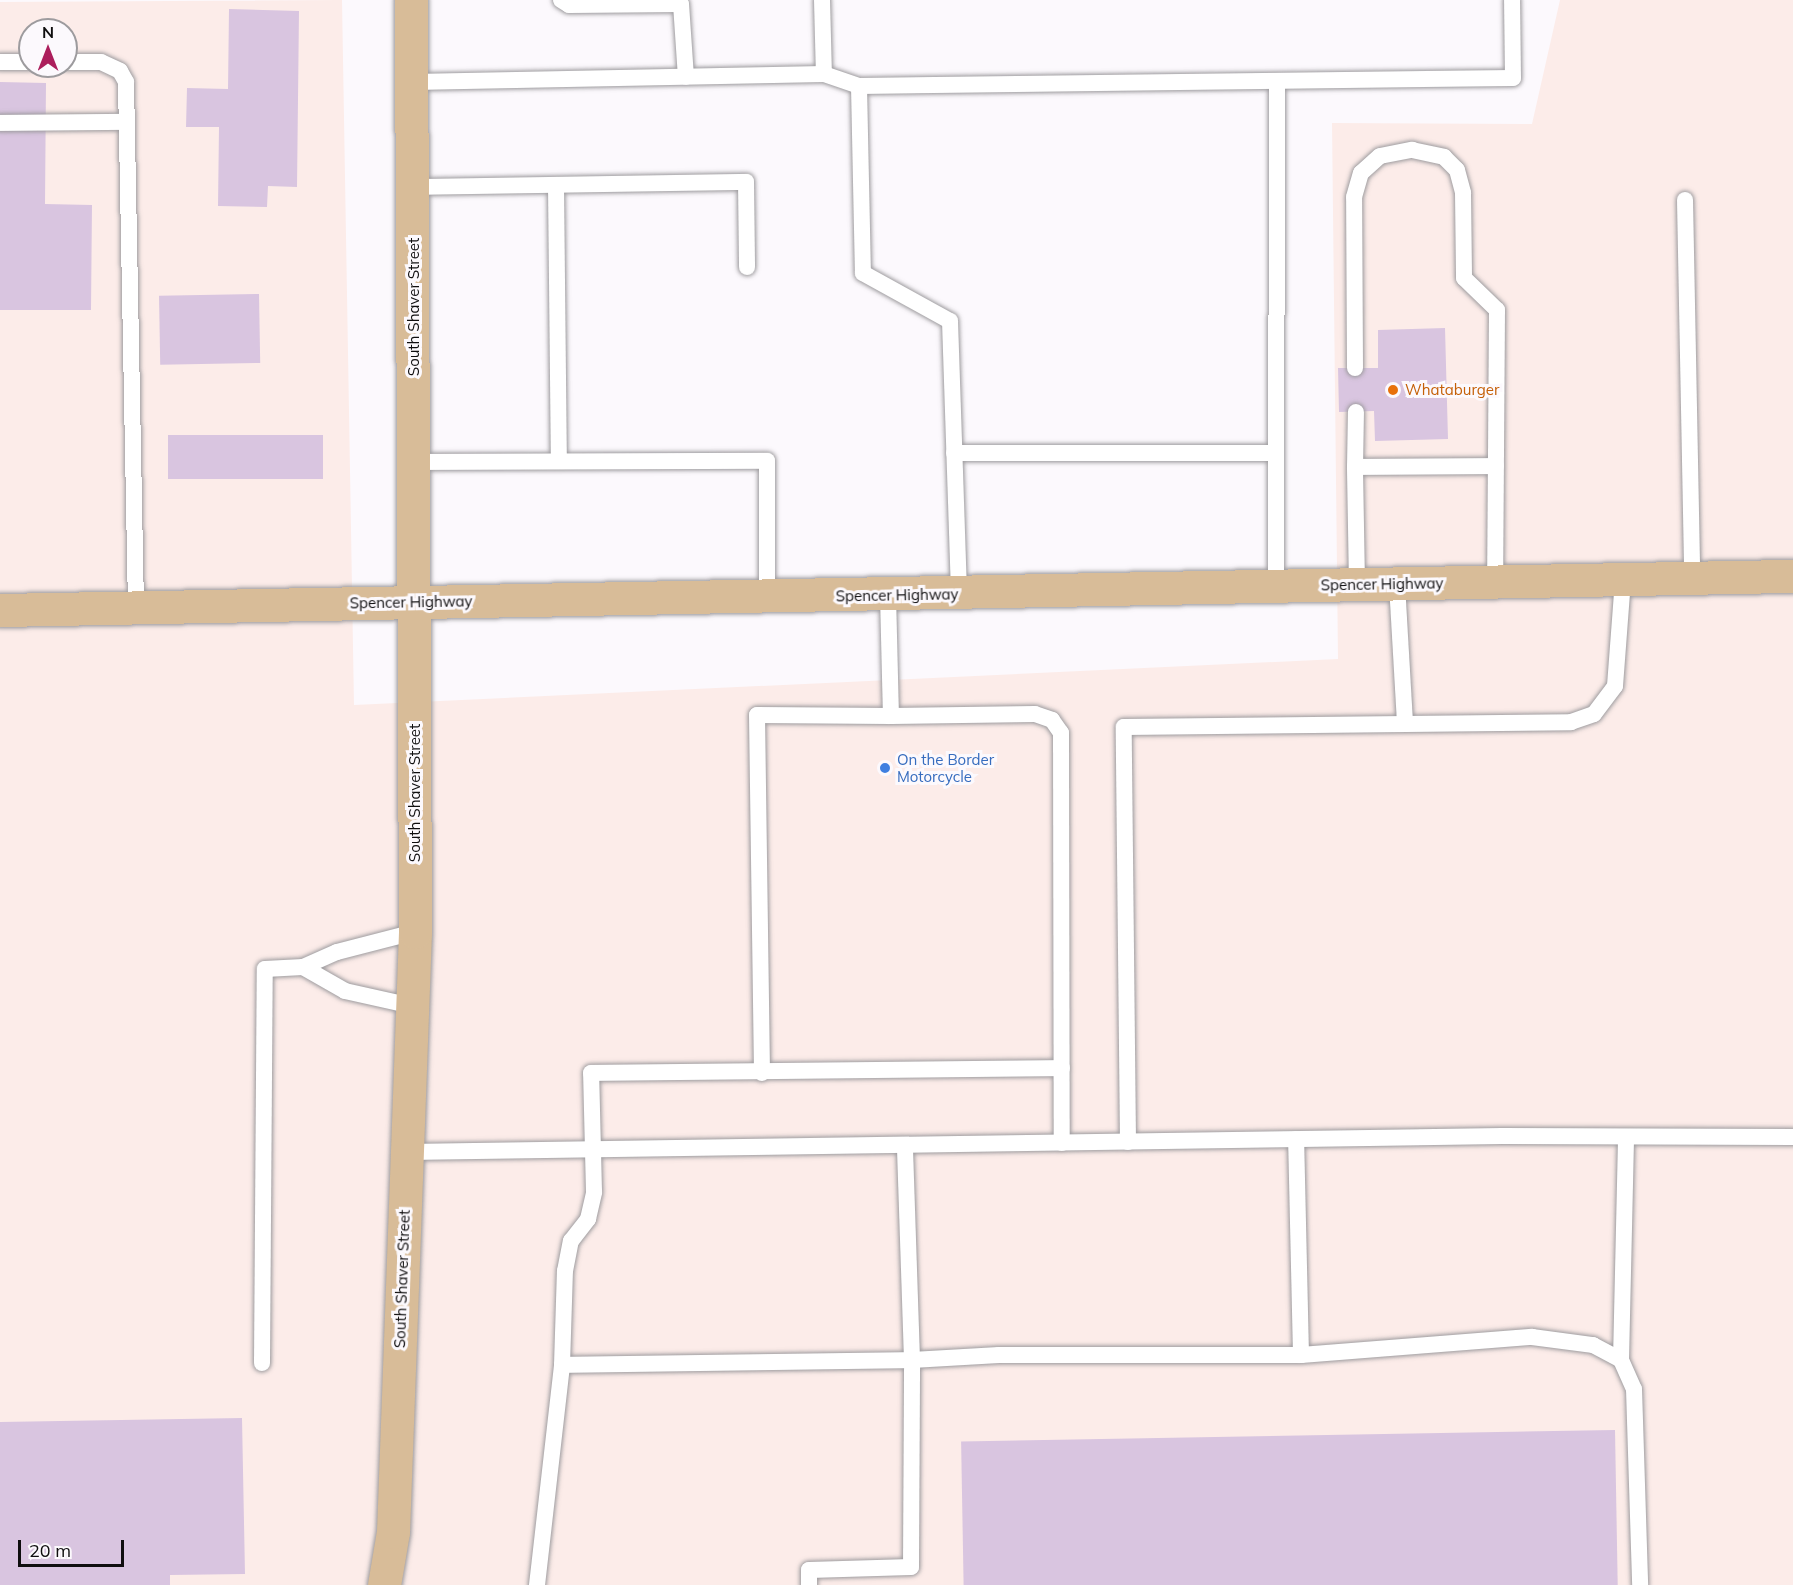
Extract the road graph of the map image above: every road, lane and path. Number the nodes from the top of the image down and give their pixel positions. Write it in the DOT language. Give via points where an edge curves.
graph roads {
  1 [pos="411,0"];
  2 [pos="561,0"];
  3 [pos="822,0"];
  4 [pos="1512,0"];
  5 [pos="684,2"];
  6 [pos="0,62"];
  7 [pos="18,62"];
  8 [pos="78,62"];
  9 [pos="824,74"];
  10 [pos="686,77"];
  11 [pos="1277,81"];
  12 [pos="413,82"];
  13 [pos="859,86"];
  14 [pos="126,122"];
  15 [pos="0,123"];
  16 [pos="556,185"];
  17 [pos="414,187"];
  18 [pos="1685,200"];
  19 [pos="747,267"];
  20 [pos="1355,368"];
  21 [pos="1356,412"];
  22 [pos="954,453"];
  23 [pos="1276,453"];
  24 [pos="559,461"];
  25 [pos="414,462"];
  26 [pos="1496,466"];
  27 [pos="1356,467"];
  28 [pos="1793,576"];
  29 [pos="1692,578"];
  30 [pos="1623,579"];
  31 [pos="1495,582"];
  32 [pos="1356,584"];
  33 [pos="1397,584"];
  34 [pos="1276,586"];
  35 [pos="959,594"];
  36 [pos="888,595"];
  37 [pos="767,597"];
  38 [pos="415,602"];
  39 [pos="136,607"];
  40 [pos="0,610"];
  41 [pos="891,716"];
  42 [pos="1405,724"];
  43 [pos="415,932"];
  44 [pos="303,967"];
  45 [pos="412,1006"];
  46 [pos="1062,1068"];
  47 [pos="762,1073"];
  48 [pos="1626,1137"];
  49 [pos="1793,1137"];
  50 [pos="1296,1139"];
  51 [pos="1128,1142"];
  52 [pos="1062,1143"];
  53 [pos="905,1145"];
  54 [pos="591,1149"];
  55 [pos="407,1152"];
  56 [pos="1301,1355"];
  57 [pos="912,1360"];
  58 [pos="1621,1360"];
  59 [pos="262,1363"];
  60 [pos="562,1365"];
  61 [pos="384,1585"];
  62 [pos="537,1585"];
  63 [pos="810,1585"];
  64 [pos="1640,1585"];
  1 -- 12 [label="main road, South Shaver Street"];
  2 -- 5 [label="lane" via="569,5"];
  3 -- 9 [label="lane"];
  4 -- 11 [label="lane" via="1513,78"];
  5 -- 10 [label="lane"];
  6 -- 7 [label="lane"];
  8 -- 14 [label="lane" via="101,62 120,71 126,82"];
  9 -- 10 [label="lane"];
  9 -- 13 [label="lane"];
  10 -- 12 [label="lane"];
  11 -- 13 [label="lane"];
  11 -- 23 [label="lane"];
  12 -- 17 [label="main road, South Shaver Street"];
  13 -- 22 [label="lane" via="863,273 950,321"];
  14 -- 15 [label="lane"];
  14 -- 39 [label="lane"];
  16 -- 17 [label="lane"];
  16 -- 19 [label="lane" via="746,182"];
  16 -- 24 [label="lane"];
  17 -- 25 [label="main road, South Shaver Street"];
  18 -- 29 [label="lane"];
  20 -- 26 [label="lane" via="1354,197 1361,174 1380,156 1412,150 1444,157 1457,170 1463,192 1464,278 1497,310"];
  21 -- 27 [label="lane"];
  22 -- 23 [label="lane"];
  22 -- 35 [label="lane"];
  23 -- 34 [label="lane"];
  24 -- 25 [label="lane"];
  24 -- 37 [label="lane" via="767,460"];
  25 -- 38 [label="main road, South Shaver Street"];
  26 -- 27 [label="lane"];
  26 -- 31 [label="lane"];
  27 -- 32 [label="lane"];
  28 -- 29 [label="main road, Spencer Highway"];
  29 -- 30 [label="main road, Spencer Highway"];
  30 -- 31 [label="main road, Spencer Highway"];
  30 -- 42 [label="lane" via="1614,686 1594,714 1571,722"];
  31 -- 33 [label="main road, Spencer Highway"];
  32 -- 33 [label="main road, Spencer Highway"];
  32 -- 34 [label="main road, Spencer Highway"];
  33 -- 42 [label="lane"];
  34 -- 35 [label="main road, Spencer Highway"];
  35 -- 36 [label="main road, Spencer Highway"];
  36 -- 37 [label="main road, Spencer Highway"];
  36 -- 41 [label="lane"];
  37 -- 38 [label="main road, Spencer Highway"];
  38 -- 39 [label="main road, Spencer Highway"];
  38 -- 43 [label="main road, South Shaver Street"];
  39 -- 40 [label="main road, Spencer Highway"];
  41 -- 46 [label="lane" via="1035,714 1052,720 1061,733"];
  41 -- 47 [label="lane" via="757,715"];
  42 -- 51 [label="lane" via="1125,727"];
  43 -- 44 [label="lane" via="337,952"];
  43 -- 45 [label="main road, South Shaver Street"];
  44 -- 45 [label="lane" via="345,991"];
  44 -- 59 [label="lane" via="265,969"];
  45 -- 55 [label="main road, South Shaver Street"];
  46 -- 47 [label="lane"];
  46 -- 52 [label="lane"];
  47 -- 54 [label="lane" via="591,1073"];
  48 -- 49 [label="lane"];
  48 -- 50 [label="lane"];
  48 -- 58 [label="lane"];
  50 -- 51 [label="lane"];
  50 -- 56 [label="lane"];
  51 -- 52 [label="lane"];
  52 -- 53 [label="lane"];
  53 -- 54 [label="lane"];
  53 -- 57 [label="lane"];
  54 -- 55 [label="lane"];
  54 -- 60 [label="lane" via="594,1192 588,1219 571,1241 565,1271"];
  55 -- 61 [label="main road, South Shaver Street" via="393,1532"];
  56 -- 57 [label="lane" via="999,1355"];
  56 -- 58 [label="lane" via="1532,1337 1593,1345"];
  57 -- 60 [label="lane"];
  57 -- 63 [label="lane" via="911,1567 809,1570"];
  58 -- 64 [label="lane" via="1634,1389"];
  60 -- 62 [label="lane"];
}
